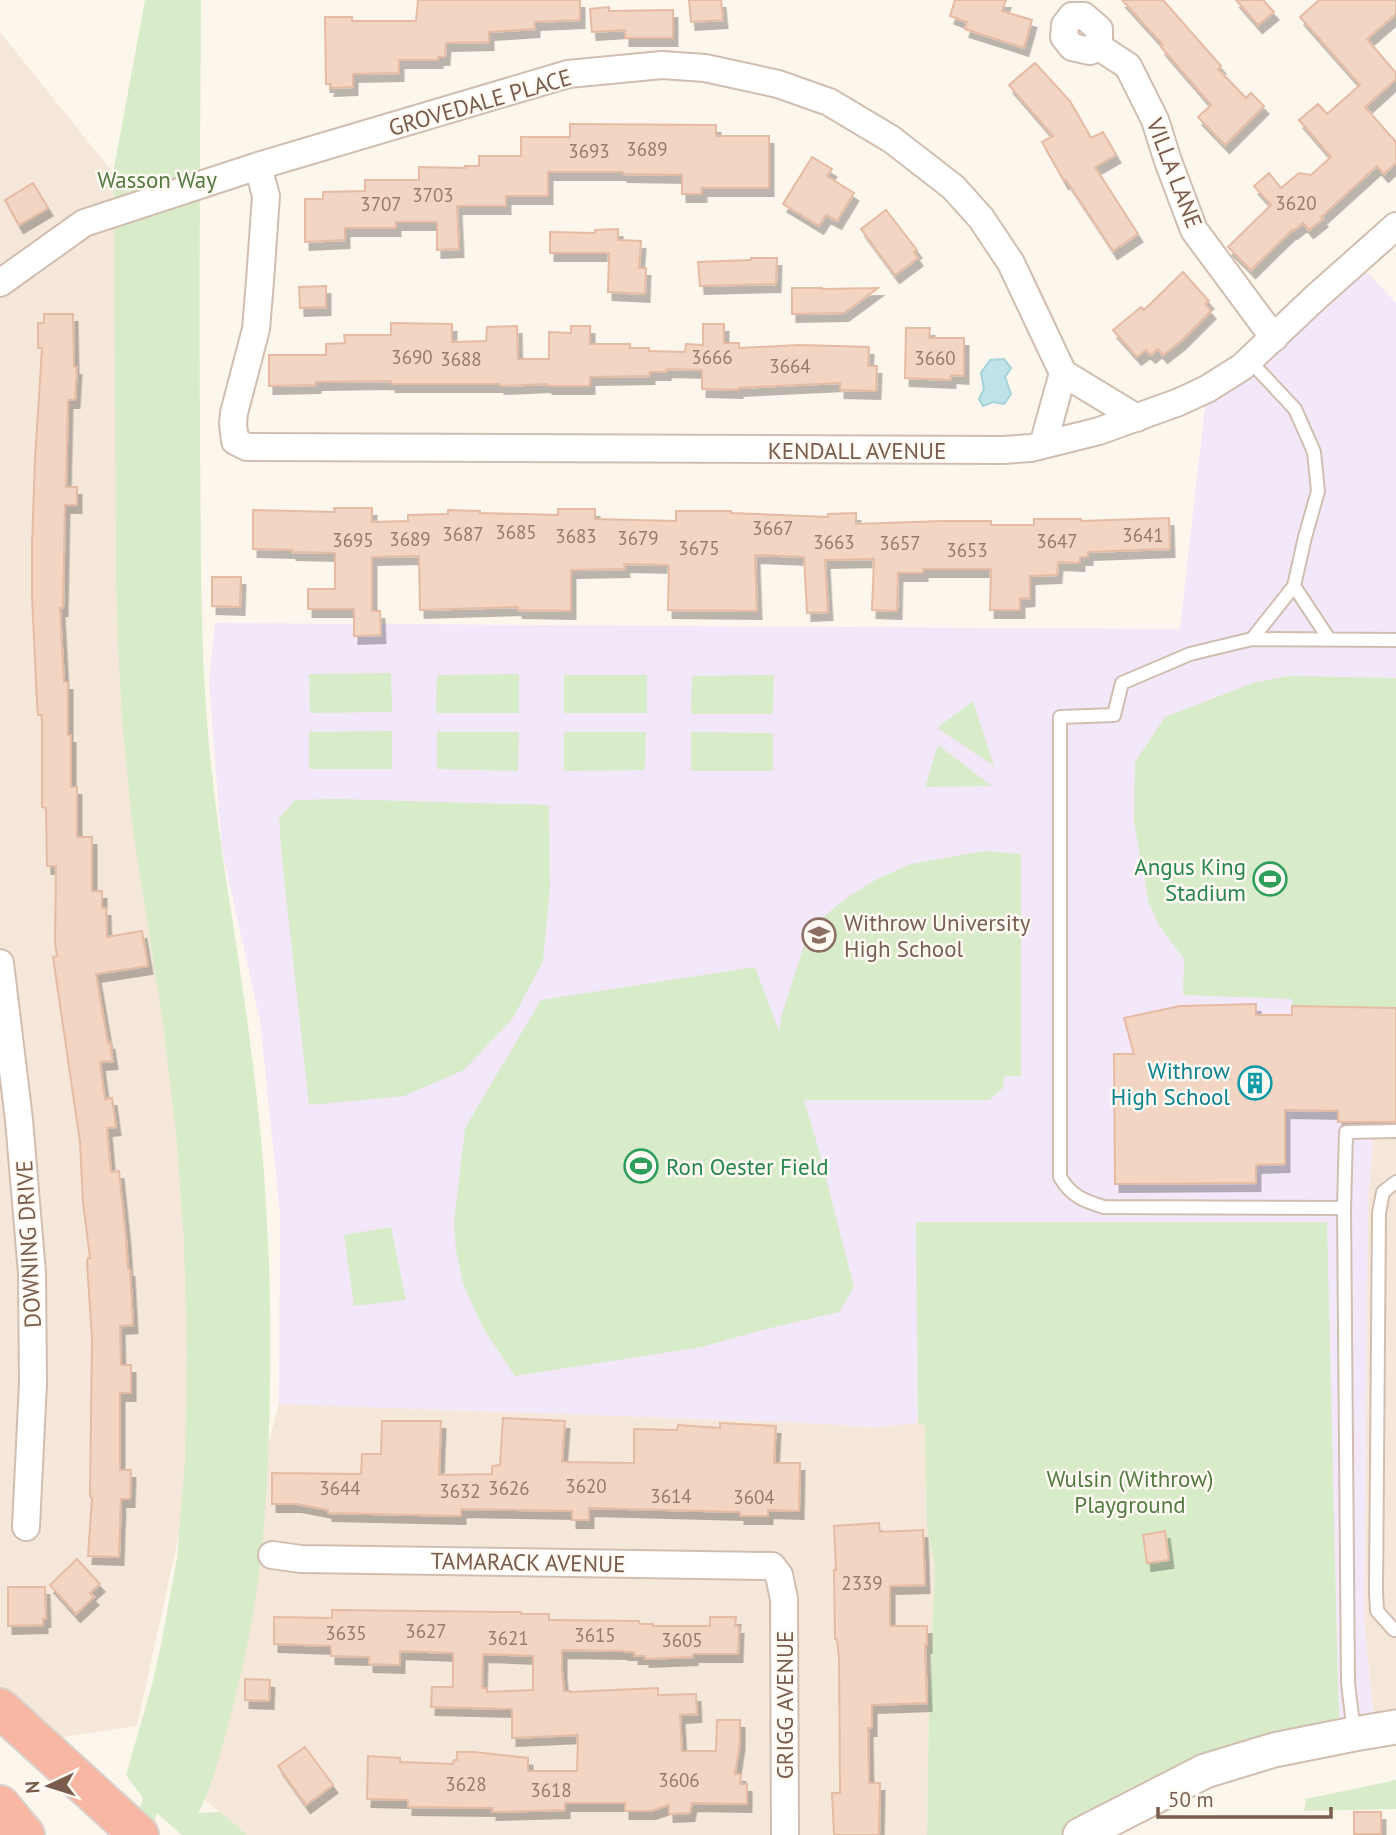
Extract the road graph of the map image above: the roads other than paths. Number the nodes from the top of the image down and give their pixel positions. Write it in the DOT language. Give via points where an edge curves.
graph roads {
  1 [pos="1099,47"];
  2 [pos="258,166"];
  3 [pos="1396,226"];
  4 [pos="0,283"];
  5 [pos="1274,338"];
  6 [pos="1250,360"];
  7 [pos="1063,373"];
  8 [pos="1137,418"];
  9 [pos="1043,445"];
  10 [pos="1294,586"];
  11 [pos="1252,639"];
  12 [pos="1329,639"];
  13 [pos="1396,640"];
  14 [pos="0,962"];
  15 [pos="1396,1131"];
  16 [pos="1396,1182"];
  17 [pos="1344,1208"];
  18 [pos="26,1527"];
  19 [pos="272,1555"];
  20 [pos="779,1575"];
  21 [pos="1396,1630"];
  22 [pos="0,1708"];
  23 [pos="1396,1727"];
  24 [pos="1354,1734"];
  25 [pos="0,1805"];
  26 [pos="26,1835"];
  27 [pos="139,1835"];
  28 [pos="785,1835"];
  29 [pos="1080,1835"];
  1 -- 5 [label="street, VILLA LANE" via="1128,66 1156,120 1194,230"];
  2 -- 4 [label="street, GROVEDALE PLACE" via="84,223"];
  2 -- 7 [label="street, GROVEDALE PLACE" via="568,74 662,65 714,69 778,84 839,107 891,139 953,187 1011,263"];
  2 -- 9 [label="street, KENDALL AVENUE" via="266,196 256,329 233,424 235,441 247,447 1003,450"];
  3 -- 5 [label="street, KENDALL AVENUE"];
  5 -- 6 [label="street, KENDALL AVENUE"];
  6 -- 8 [label="street, KENDALL AVENUE" via="1207,389"];
  6 -- 10 [label="lane" via="1295,410 1314,452 1318,491"];
  7 -- 8 [label="street"];
  7 -- 9 [label="street"];
  8 -- 9 [label="street, KENDALL AVENUE"];
  10 -- 11 [label="lane"];
  10 -- 12 [label="lane"];
  11 -- 12 [label="lane"];
  11 -- 17 [label="lane" via="1190,654 1122,683 1114,715 1060,717 1060,1177 1081,1200 1104,1207"];
  12 -- 13 [label="lane"];
  14 -- 18 [label="street, DOWNING DRIVE" via="32,1273 33,1383"];
  15 -- 17 [label="lane" via="1346,1132"];
  16 -- 21 [label="lane" via="1383,1192 1379,1213 1376,1578 1377,1611"];
  17 -- 24 [label="lane" via="1348,1684"];
  19 -- 20 [label="street, TAMARACK AVENUE" via="735,1564 772,1566"];
  20 -- 28 [label="street, GRIGG AVENUE" via="784,1600"];
  22 -- 27 [label="highway"];
  23 -- 24 [label="street"];
  24 -- 29 [label="street" via="1274,1750 1205,1771"];
  25 -- 26 [label="highway"];
}
